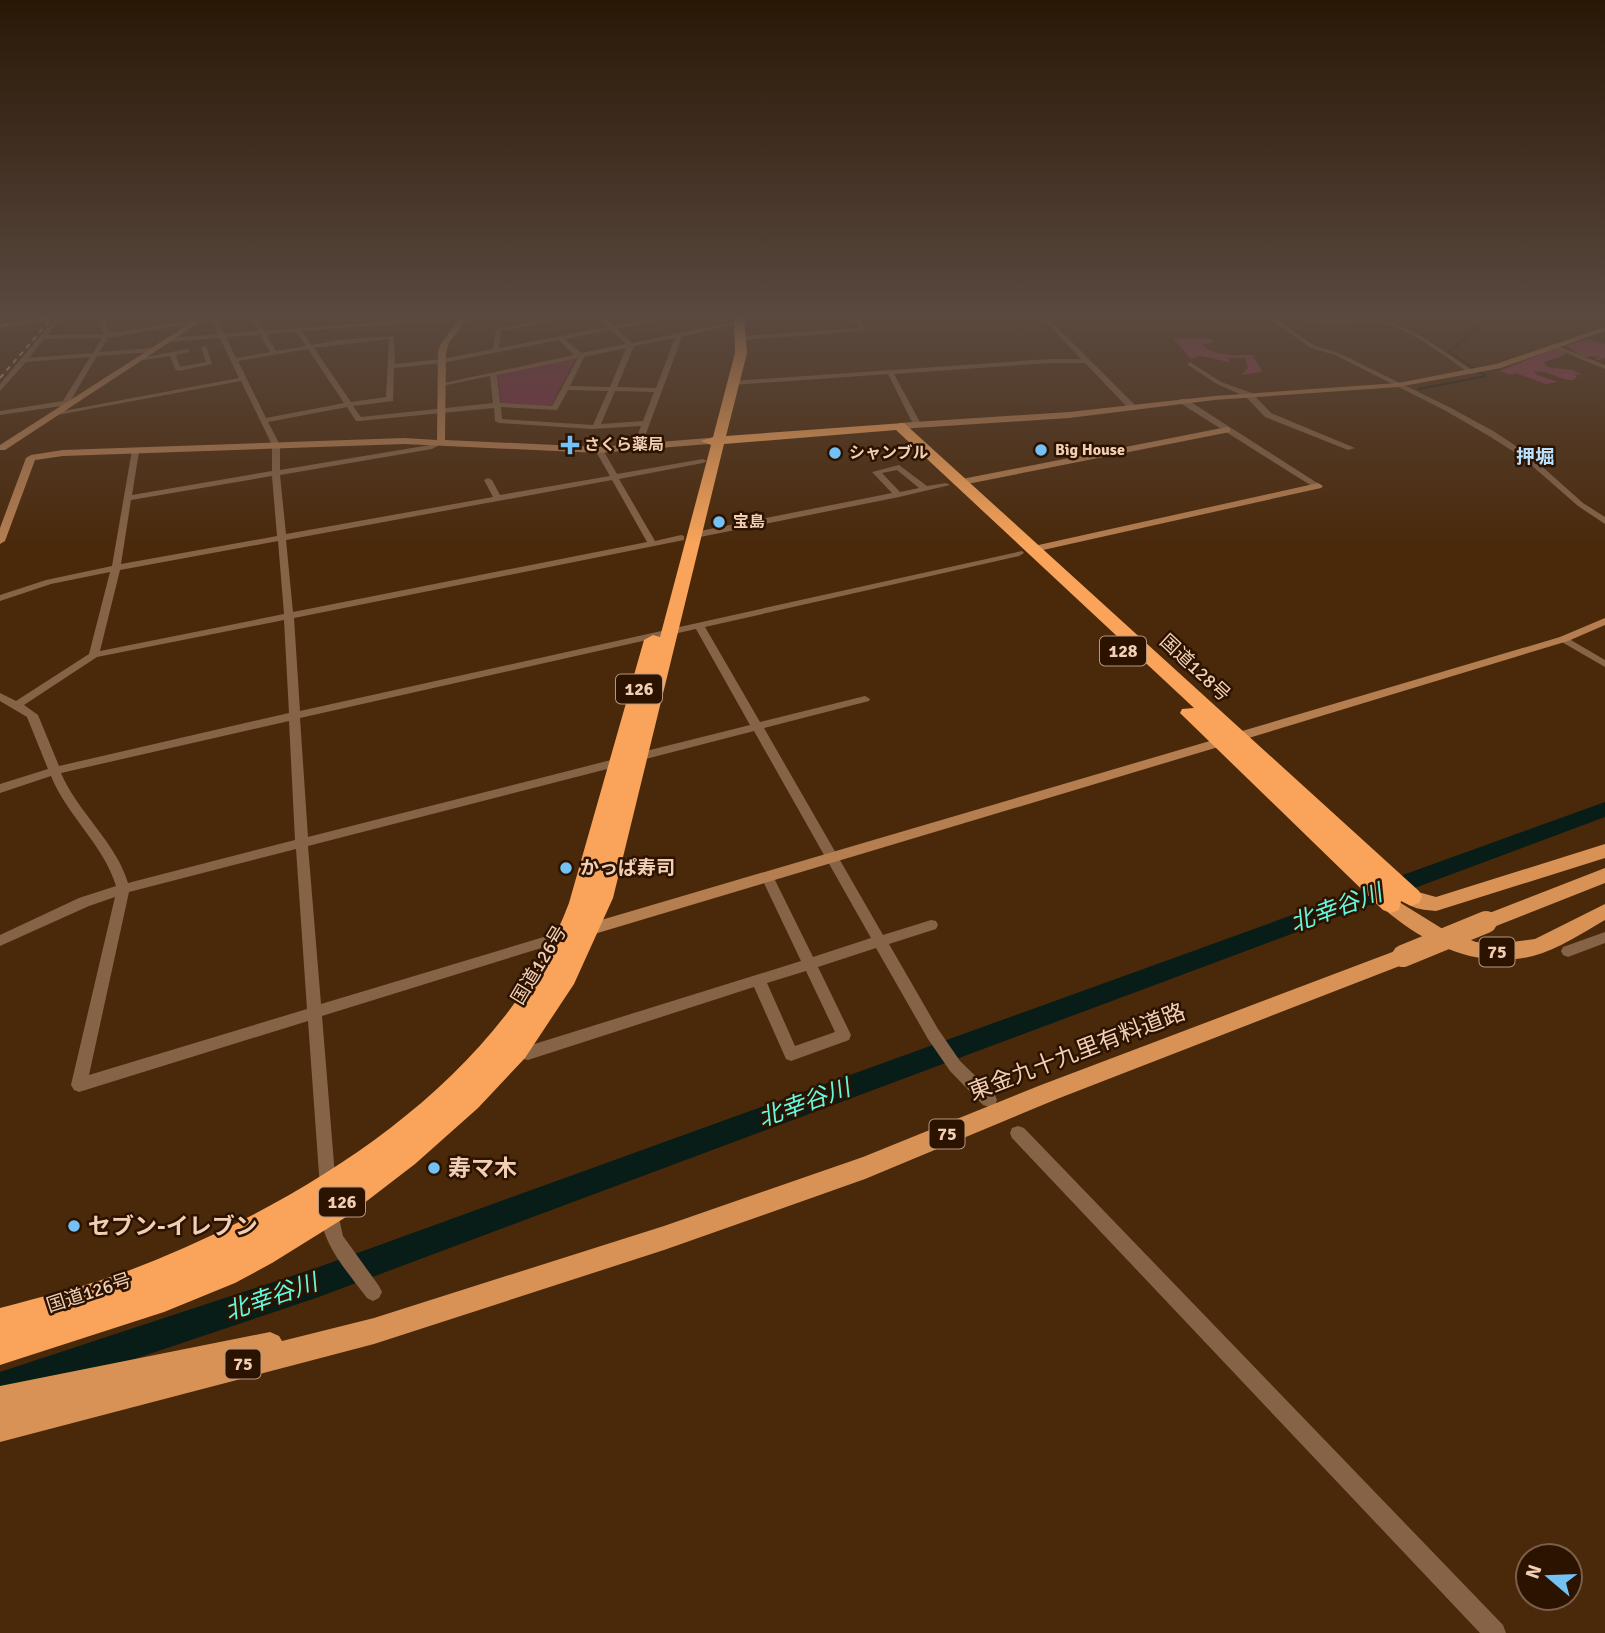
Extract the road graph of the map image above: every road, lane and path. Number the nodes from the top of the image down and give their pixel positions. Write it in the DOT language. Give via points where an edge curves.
graph roads {
  1 [pos="75,393"];
  2 [pos="84,393"];
  3 [pos="165,393"];
  4 [pos="251,393"];
  5 [pos="342,393"];
  6 [pos="390,393"];
  7 [pos="442,393"];
  8 [pos="496,393"];
  9 [pos="563,393"];
  10 [pos="610,393"];
  11 [pos="658,393"];
  12 [pos="723,393"];
  13 [pos="729,393"];
  14 [pos="894,393"];
  15 [pos="1119,393"];
  16 [pos="1245,393"];
  17 [pos="1276,393"];
  18 [pos="1413,393"];
  19 [pos="1249,395"];
  20 [pos="1183,401"];
  21 [pos="70,402"];
  22 [pos="349,404"];
  23 [pos="497,405"];
  24 [pos="1133,408"];
  25 [pos="443,411"];
  26 [pos="57,413"];
  27 [pos="0,414"];
  28 [pos="266,420"];
  29 [pos="646,424"];
  30 [pos="900,425"];
  31 [pos="596,427"];
  32 [pos="1227,430"];
  33 [pos="713,441"];
  34 [pos="441,442"];
  35 [pos="276,445"];
  36 [pos="636,447"];
  37 [pos="1,448"];
  38 [pos="1351,448"];
  39 [pos="599,450"];
  40 [pos="135,452"];
  41 [pos="24,453"];
  42 [pos="703,461"];
  43 [pos="276,472"];
  44 [pos="614,478"];
  45 [pos="488,480"];
  46 [pos="954,484"];
  47 [pos="1318,486"];
  48 [pos="925,489"];
  49 [pos="899,495"];
  50 [pos="127,498"];
  51 [pos="498,499"];
  52 [pos="1605,521"];
  53 [pos="688,536"];
  54 [pos="283,538"];
  55 [pos="0,541"];
  56 [pos="652,543"];
  57 [pos="1026,551"];
  58 [pos="116,568"];
  59 [pos="0,598"];
  60 [pos="289,617"];
  61 [pos="1605,621"];
  62 [pos="699,625"];
  63 [pos="661,634"];
  64 [pos="1564,639"];
  65 [pos="94,655"];
  66 [pos="1605,664"];
  67 [pos="0,696"];
  68 [pos="866,699"];
  69 [pos="18,704"];
  70 [pos="296,716"];
  71 [pos="758,726"];
  72 [pos="1228,740"];
  73 [pos="638,757"];
  74 [pos="619,762"];
  75 [pos="54,770"];
  76 [pos="0,789"];
  77 [pos="302,845"];
  78 [pos="1605,851"];
  79 [pos="834,858"];
  80 [pos="1605,875"];
  81 [pos="767,877"];
  82 [pos="122,889"];
  83 [pos="1401,901"];
  84 [pos="1605,911"];
  85 [pos="931,925"];
  86 [pos="579,932"];
  87 [pos="1605,937"];
  88 [pos="0,941"];
  89 [pos="881,941"];
  90 [pos="1568,951"];
  91 [pos="808,963"];
  92 [pos="758,979"];
  93 [pos="314,1013"];
  94 [pos="515,1051"];
  95 [pos="989,1100"];
  96 [pos="1018,1133"];
  97 [pos="329,1199"];
  98 [pos="373,1292"];
  99 [pos="485,1295"];
  100 [pos="0,1324"];
  101 [pos="0,1349"];
  102 [pos="0,1400"];
  103 [pos="0,1428"];
  104 [pos="1495,1633"];
  1 -- 21 [label="street"];
  2 -- 21 [label="street"];
  3 -- 26 [label="street"];
  4 -- 28 [label="street"];
  5 -- 22 [label="street"];
  6 -- 22 [label="street" via="390,399"];
  7 -- 25 [label="street"];
  8 -- 23 [label="street"];
  9 -- 23 [label="street" via="554,408"];
  10 -- 31 [label="street"];
  11 -- 29 [label="street"];
  12 -- 33 [label="highway, 国道126号 / 126"];
  13 -- 33 [label="highway, 国道126号 / 126"];
  14 -- 30 [label="street"];
  15 -- 24 [label="street"];
  16 -- 19 [label="street"];
  17 -- 19 [label="street"];
  18 -- 52 [label="street" via="1519,450"];
  19 -- 20 [label="street"];
  19 -- 38 [label="street" via="1268,415"];
  20 -- 24 [label="street"];
  20 -- 32 [label="street"];
  21 -- 26 [label="street"];
  21 -- 27 [label="street"];
  22 -- 25 [label="street" via="359,419"];
  22 -- 28 [label="street"];
  23 -- 25 [label="street"];
  23 -- 31 [label="street" via="499,421"];
  24 -- 30 [label="street"];
  25 -- 34 [label="street"];
  26 -- 37 [label="street"];
  28 -- 35 [label="street"];
  29 -- 31 [label="street"];
  29 -- 36 [label="street"];
  30 -- 33 [label="highway"];
  30 -- 46 [label="highway, 国道128号 / 128"];
  32 -- 46 [label="street"];
  32 -- 47 [label="street"];
  33 -- 36 [label="street"];
  33 -- 42 [label="highway, 国道126号 / 126"];
  33 -- 53 [label="highway, 国道126号 / 126"];
  34 -- 35 [label="street"];
  34 -- 39 [label="street"];
  34 -- 43 [label="street"];
  35 -- 40 [label="street"];
  35 -- 43 [label="street"];
  36 -- 39 [label="street"];
  37 -- 41 [label="street"];
  39 -- 44 [label="street"];
  40 -- 41 [label="street"];
  40 -- 50 [label="street"];
  41 -- 55 [label="street"];
  42 -- 44 [label="street"];
  42 -- 53 [label="highway, 国道126号 / 126"];
  43 -- 50 [label="street"];
  43 -- 54 [label="street"];
  44 -- 51 [label="street"];
  44 -- 56 [label="street"];
  45 -- 51 [label="street"];
  46 -- 48 [label="street"];
  46 -- 57 [label="highway, 国道128号 / 128"];
  47 -- 57 [label="street"];
  48 -- 49 [label="street"];
  48 -- 49 [label="street" via="899,467 876,472"];
  49 -- 53 [label="street"];
  50 -- 58 [label="street"];
  51 -- 54 [label="street"];
  53 -- 56 [label="street"];
  53 -- 63 [label="highway, 国道126号 / 126"];
  54 -- 58 [label="street"];
  54 -- 60 [label="street"];
  56 -- 60 [label="street"];
  57 -- 62 [label="street"];
  57 -- 72 [label="highway, 国道128号 / 128"];
  58 -- 59 [label="street"];
  58 -- 65 [label="street"];
  60 -- 65 [label="street"];
  60 -- 70 [label="street"];
  61 -- 64 [label="street"];
  62 -- 63 [label="street"];
  62 -- 71 [label="street"];
  63 -- 70 [label="street"];
  63 -- 73 [label="highway, 国道126号 / 126"];
  63 -- 74 [label="highway, 国道126号 / 126"];
  64 -- 66 [label="street"];
  64 -- 72 [label="street"];
  65 -- 69 [label="street"];
  67 -- 69 [label="street"];
  68 -- 71 [label="street"];
  69 -- 75 [label="street" via="32,715"];
  70 -- 75 [label="street"];
  70 -- 77 [label="street"];
  71 -- 73 [label="street"];
  71 -- 79 [label="street"];
  72 -- 79 [label="street"];
  72 -- 83 [label="highway, 国道128号 / 128"];
  73 -- 86 [label="highway, 国道126号 / 126" via="602,898"];
  74 -- 77 [label="street"];
  74 -- 86 [label="highway, 国道126号 / 126" via="586,884"];
  75 -- 76 [label="street"];
  75 -- 82 [label="street" via="117,869"];
  77 -- 82 [label="street"];
  77 -- 93 [label="street"];
  78 -- 83 [label="main road" via="1436,904"];
  79 -- 81 [label="street"];
  79 -- 89 [label="street"];
  80 -- 99 [label="main road, 東金九十九里有料道路 / 75, bridge" via="1049,1091 865,1168 592,1263"];
  81 -- 86 [label="street"];
  81 -- 91 [label="street"];
  82 -- 88 [label="street"];
  82 -- 93 [label="street" via="79,1084"];
  83 -- 84 [label="main road, 75" via="1423,928 1443,939 1499,953 1537,947"];
  85 -- 89 [label="street"];
  86 -- 93 [label="street"];
  86 -- 94 [label="highway, 国道126号 / 126" via="562,983"];
  86 -- 97 [label="highway, 国道126号 / 126" via="512,1024 461,1082"];
  87 -- 90 [label="street"];
  89 -- 91 [label="street"];
  89 -- 95 [label="street" via="933,1034"];
  91 -- 92 [label="street"];
  91 -- 92 [label="street" via="844,1035 791,1054"];
  92 -- 94 [label="street" via="528,1053"];
  93 -- 97 [label="street"];
  94 -- 97 [label="highway, 国道126号 / 126" via="418,1144"];
  96 -- 104 [label="street"];
  97 -- 98 [label="street" via="335,1240"];
  97 -- 100 [label="highway, 国道126号 / 126" via="141,1282"];
  97 -- 101 [label="highway, 国道126号 / 126" via="241,1262 189,1287"];
  99 -- 102 [label="main road, 東金九十九里有料道路 / 75" via="204,1360"];
  99 -- 103 [label="main road, 東金九十九里有料道路 / 75" via="374,1331"];
}
